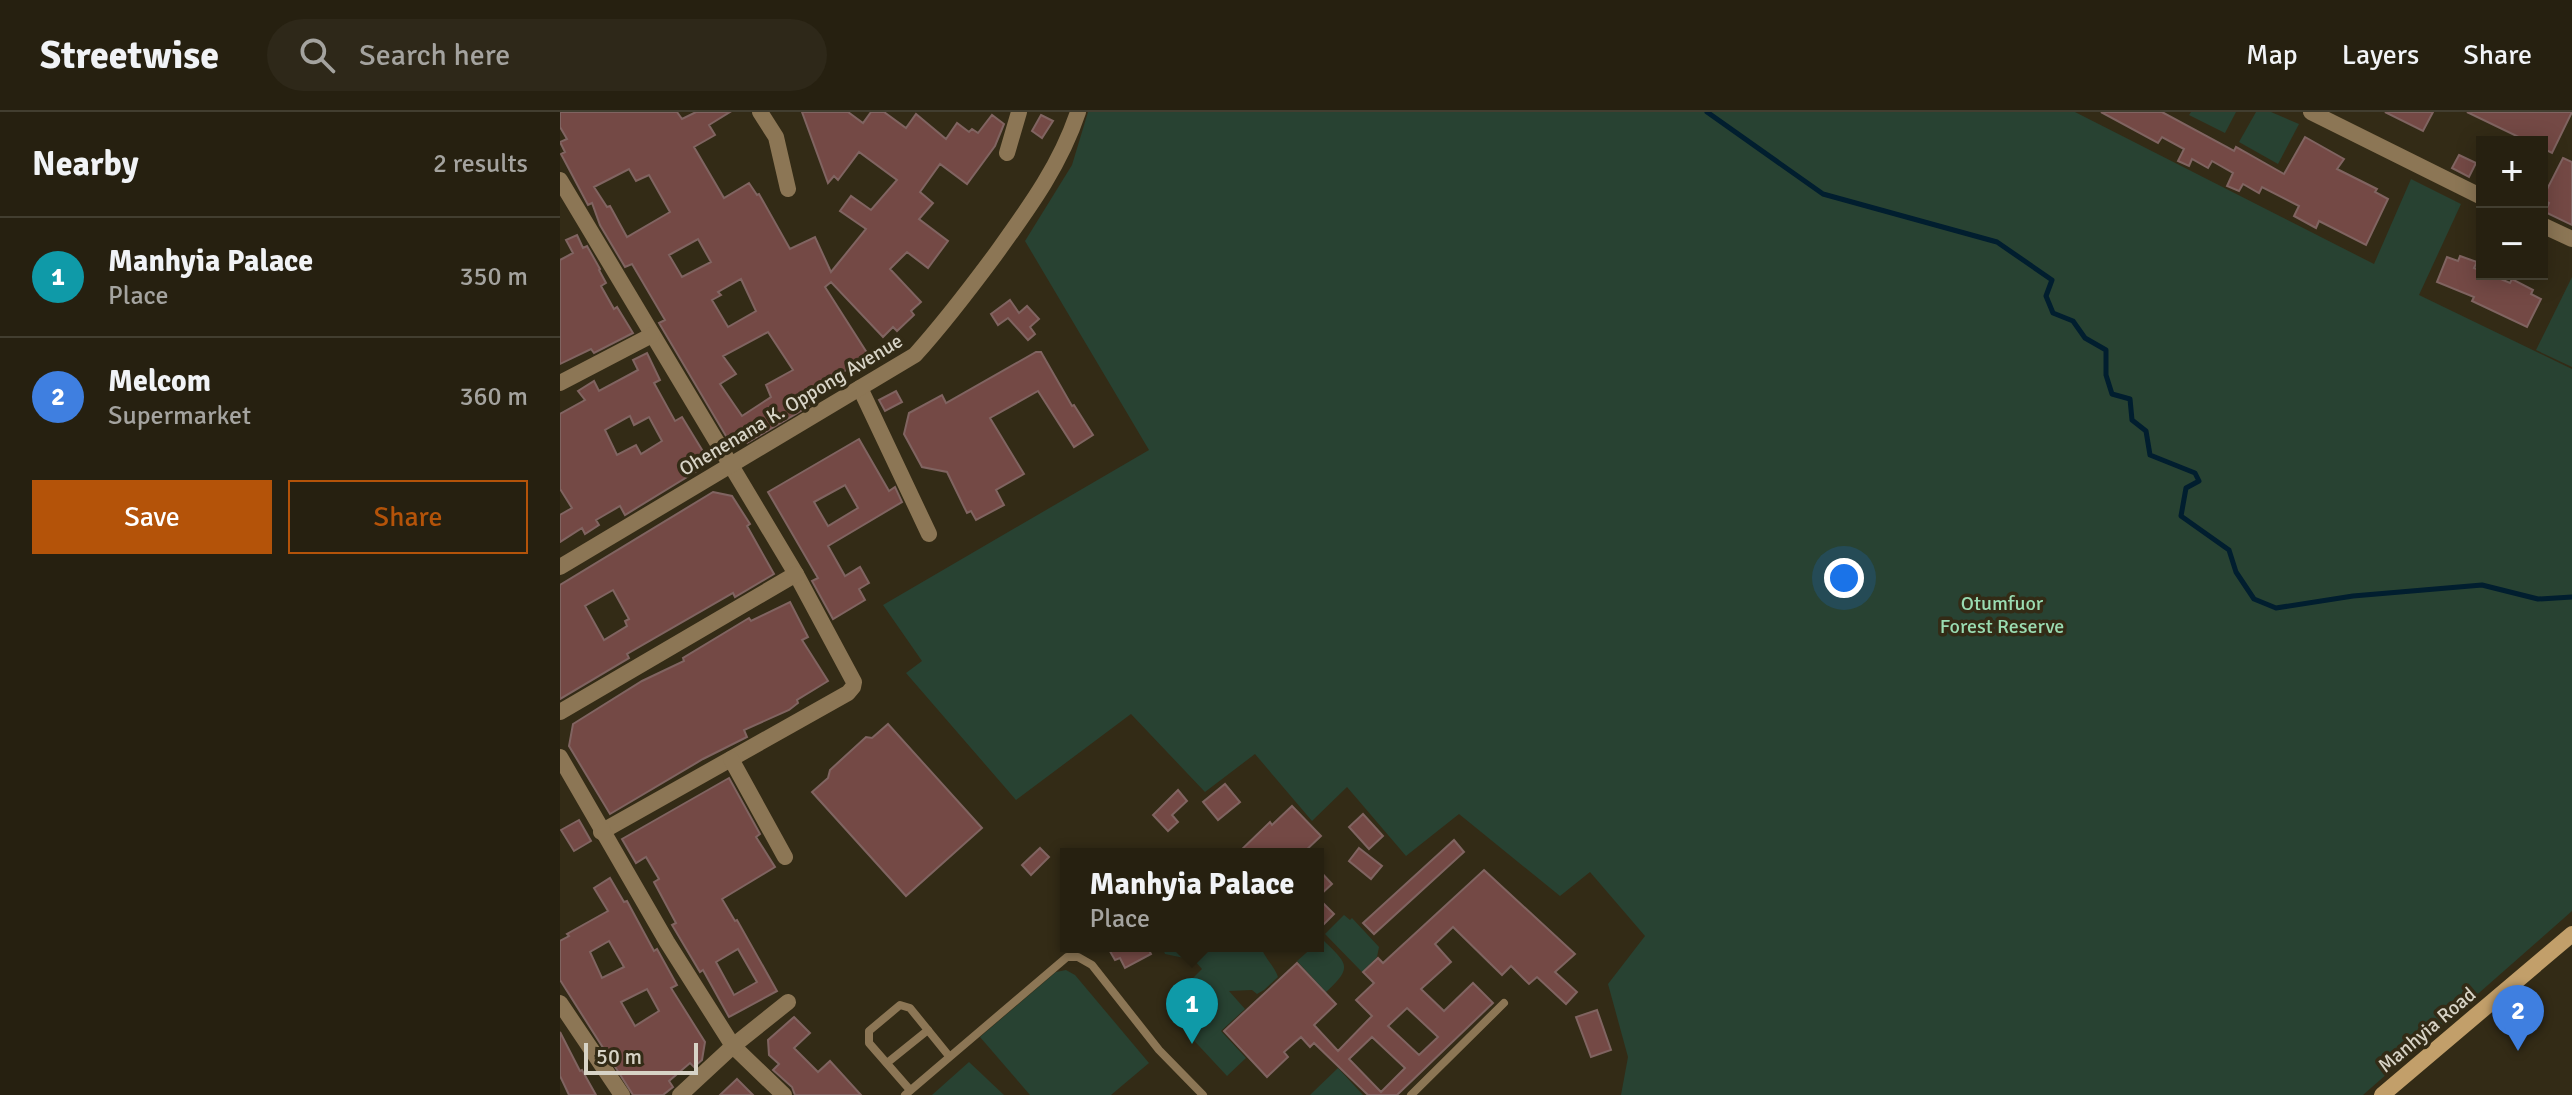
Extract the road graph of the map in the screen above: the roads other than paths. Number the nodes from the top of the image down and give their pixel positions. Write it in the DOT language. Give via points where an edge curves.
graph roads {
  1 [pos="760,112"];
  2 [pos="1019,112"];
  3 [pos="1078,112"];
  4 [pos="2311,112"];
  5 [pos="1007,153"];
  6 [pos="560,180"];
  7 [pos="788,189"];
  8 [pos="2476,194"];
  9 [pos="2548,228"];
  10 [pos="2572,239"];
  11 [pos="652,335"];
  12 [pos="560,383"];
  13 [pos="860,388"];
  14 [pos="730,466"];
  15 [pos="929,534"];
  16 [pos="560,567"];
  17 [pos="796,574"];
  18 [pos="560,712"];
  19 [pos="560,757"];
  20 [pos="731,759"];
  21 [pos="601,832"];
  22 [pos="785,857"];
  23 [pos="2569,941"];
  24 [pos="788,1002"];
  25 [pos="560,1003"];
  26 [pos="1504,1003"];
  27 [pos="928,1030"];
  28 [pos="733,1046"];
  29 [pos="949,1056"];
  30 [pos="887,1063"];
  31 [pos="908,1093"];
  32 [pos="622,1095"];
  33 [pos="680,1095"];
  34 [pos="784,1095"];
  35 [pos="1203,1095"];
  36 [pos="1411,1095"];
  37 [pos="2382,1095"];
  1 -- 7 [label="street" via="776,137"];
  2 -- 5 [label="street"];
  3 -- 13 [label="street, Ohenenana K. Oppong Avenue" via="1038,196 948,319 915,355"];
  4 -- 8 [label="street"];
  6 -- 11 [label="street"];
  9 -- 10 [label="street"];
  11 -- 12 [label="street"];
  11 -- 14 [label="street"];
  13 -- 14 [label="street, Ohenenana K. Oppong Avenue"];
  13 -- 15 [label="street"];
  14 -- 16 [label="street, Ohenenana K. Oppong Avenue"];
  14 -- 17 [label="street"];
  17 -- 18 [label="street"];
  17 -- 20 [label="street" via="853,687"];
  19 -- 21 [label="street"];
  20 -- 21 [label="street"];
  20 -- 22 [label="street"];
  21 -- 28 [label="street"];
  23 -- 37 [label="main road, Manhyia Road"];
  24 -- 28 [label="street"];
  25 -- 32 [label="street"];
  26 -- 36 [label="lane"];
  27 -- 29 [label="lane"];
  27 -- 30 [label="lane"];
  27 -- 30 [label="lane" via="910,1008 900,1005 869,1031 869,1043"];
  28 -- 33 [label="street"];
  28 -- 34 [label="street"];
  29 -- 31 [label="lane"];
  29 -- 35 [label="lane" via="1067,957 1078,957 1092,965 1159,1050"];
  30 -- 31 [label="lane"];
}
